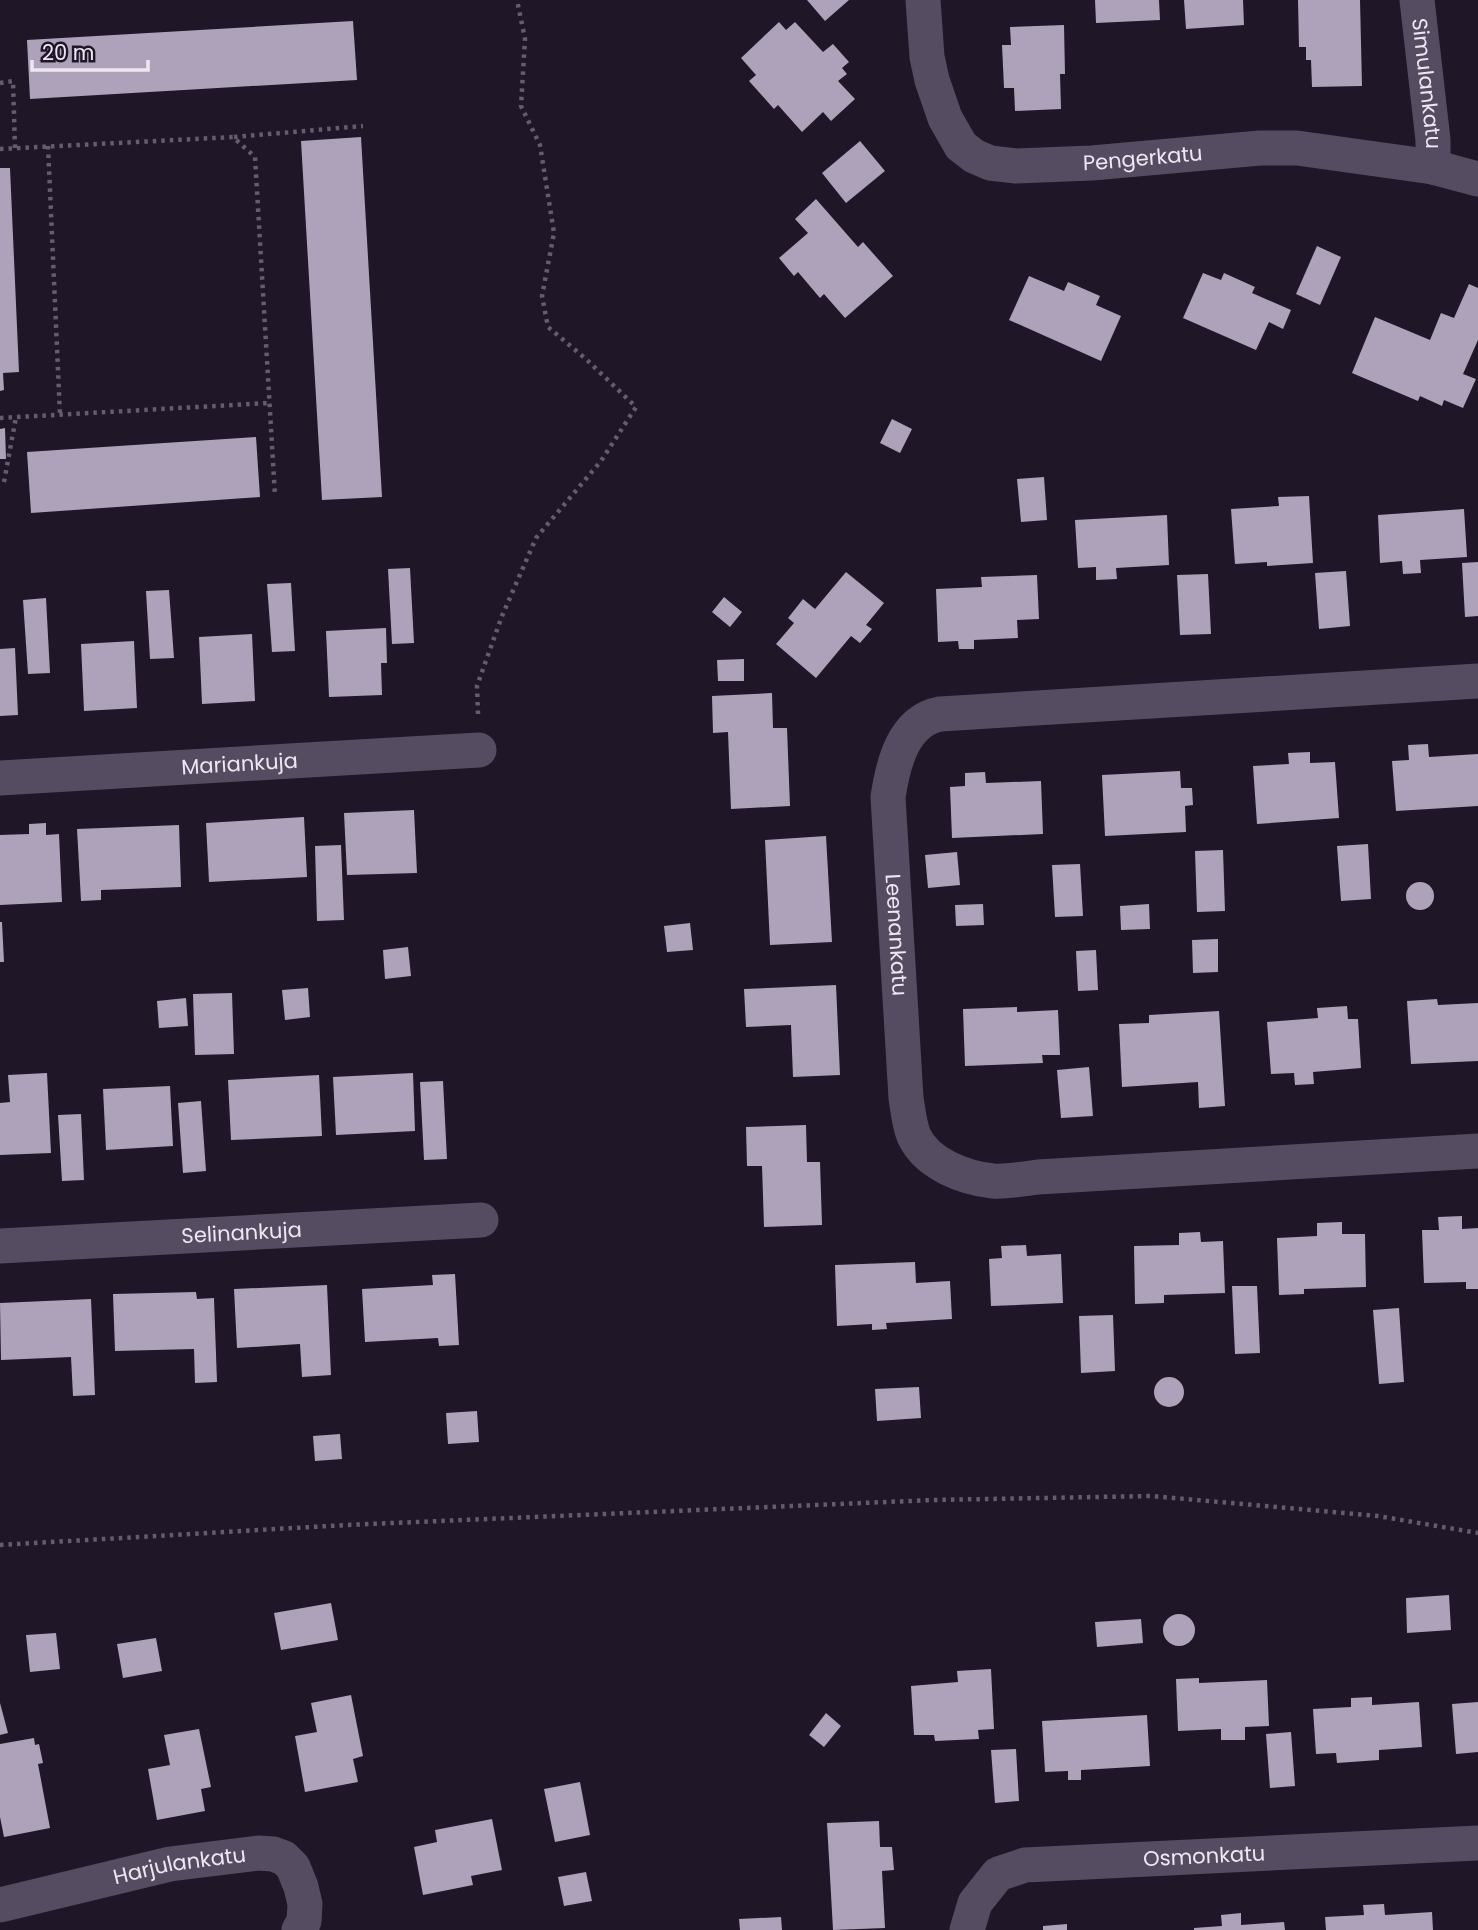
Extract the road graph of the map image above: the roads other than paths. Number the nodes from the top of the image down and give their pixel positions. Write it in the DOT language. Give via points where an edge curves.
graph roads {
  1 [pos="923,0"];
  2 [pos="1418,0"];
  3 [pos="1433,167"];
  4 [pos="1478,179"];
  5 [pos="1478,681"];
  6 [pos="479,750"];
  7 [pos="0,778"];
  8 [pos="1478,1151"];
  9 [pos="481,1220"];
  10 [pos="0,1246"];
  11 [pos="1478,1843"];
  12 [pos="0,1905"];
  13 [pos="299,1930"];
  14 [pos="967,1930"];
  1 -- 3 [label="street, Pengerkatu" via="927,57 945,118 961,146 990,163 1092,163 1297,148"];
  2 -- 3 [label="street, Simulankatu"];
  3 -- 4 [label="street, Pengerkatu"];
  5 -- 8 [label="street, Leenankatu" via="940,713 918,723 909,735 891,774 888,797 906,1098 914,1135 945,1167 993,1181 1014,1181"];
  6 -- 7 [label="street, Mariankuja"];
  9 -- 10 [label="street, Selinankuja"];
  11 -- 14 [label="street, Osmonkatu" via="1025,1864 998,1874 975,1903"];
  12 -- 13 [label="street, Harjulankatu" via="170,1864 273,1854 293,1867 302,1887 304,1920"];
}
